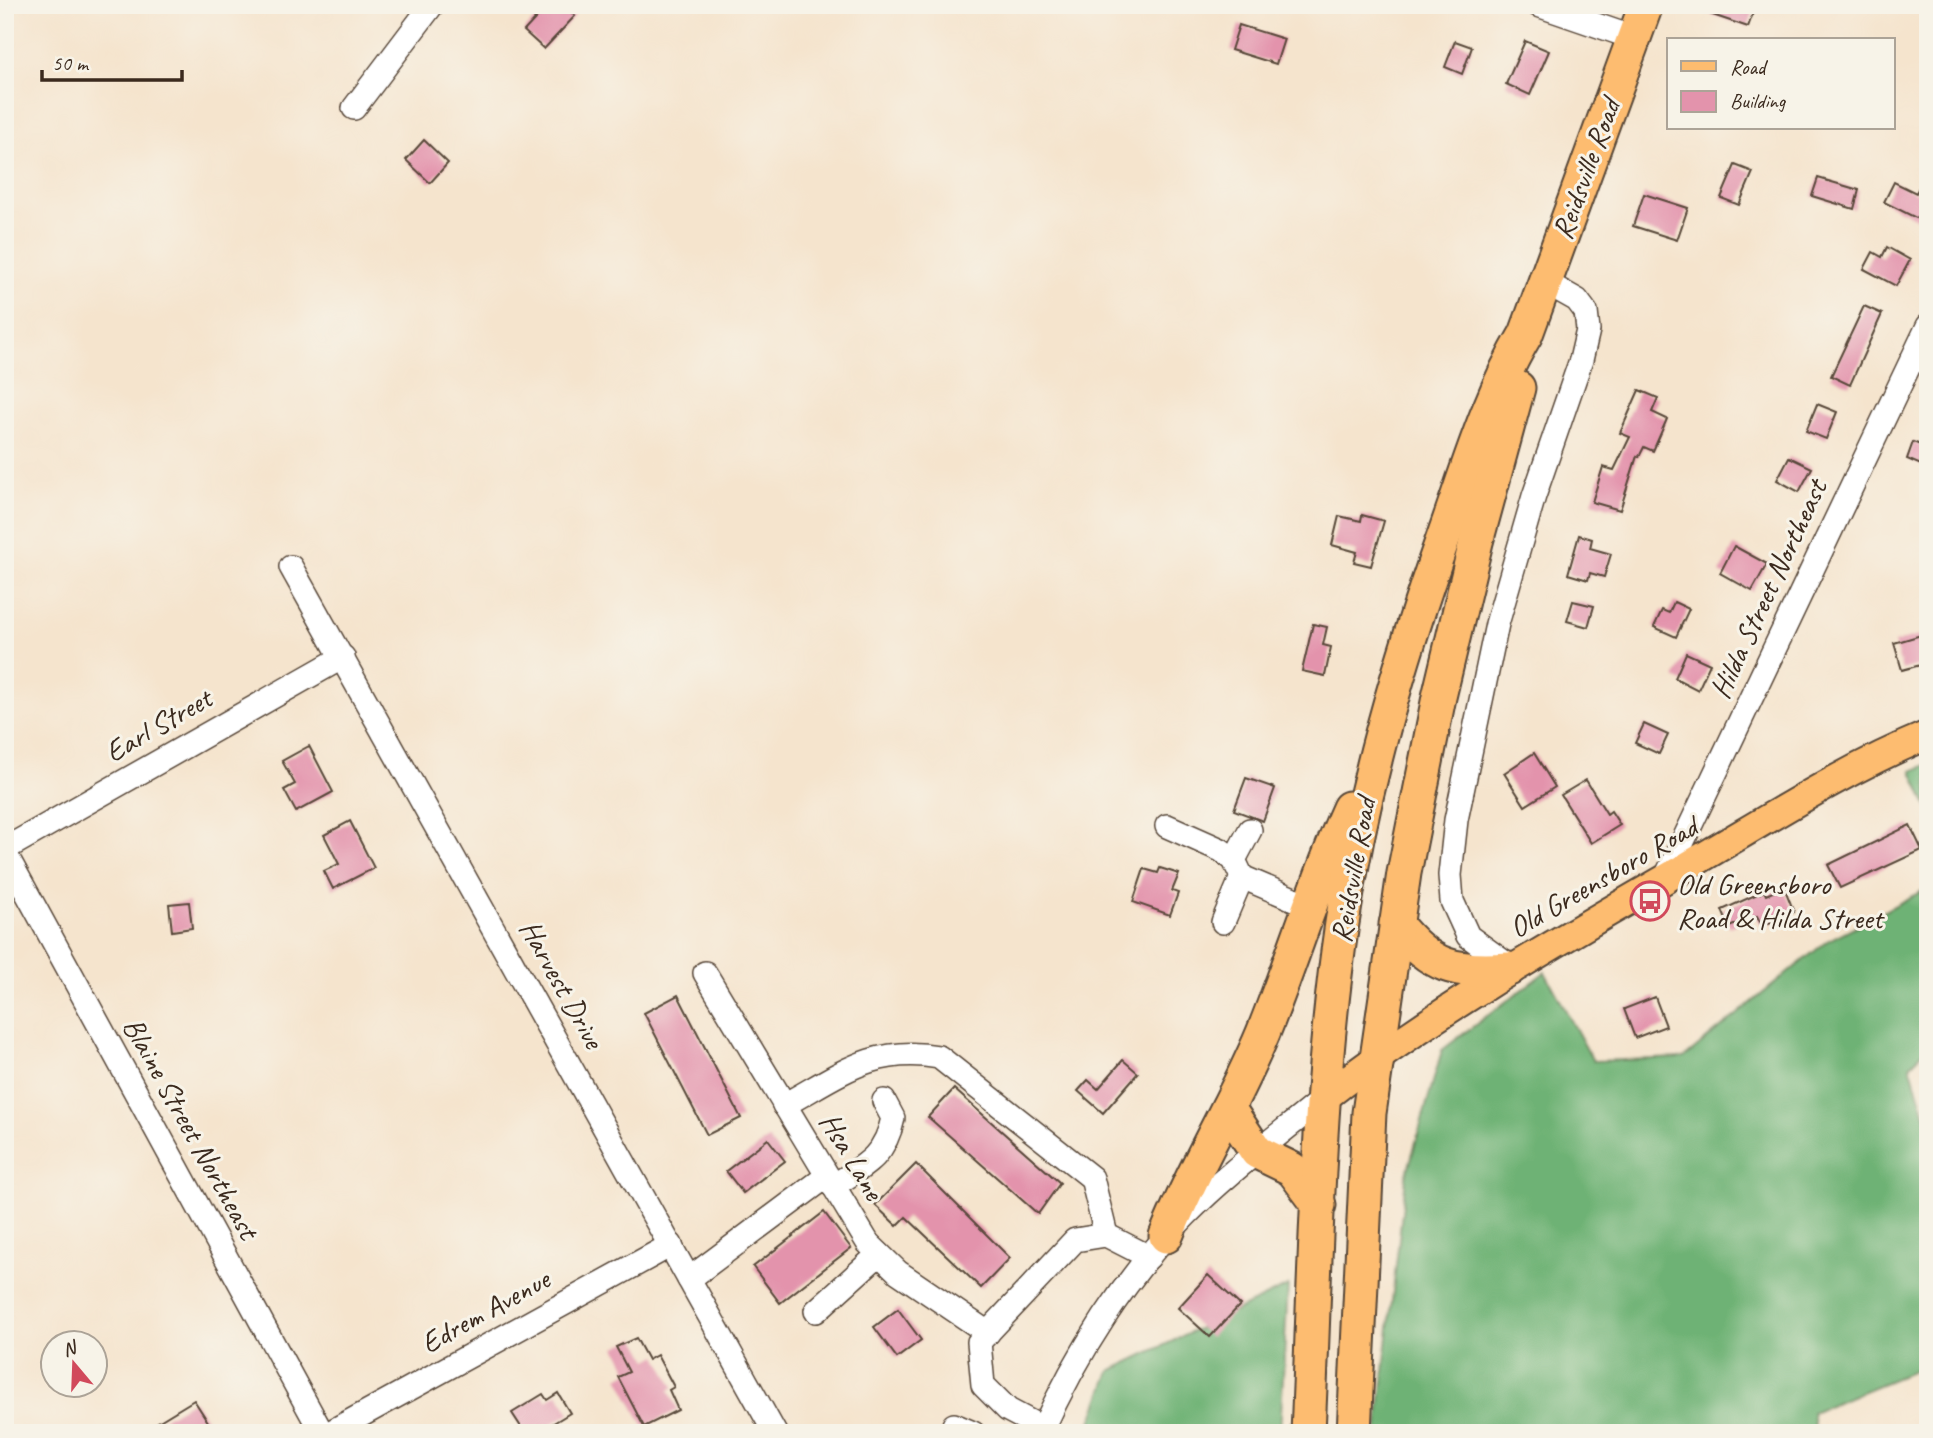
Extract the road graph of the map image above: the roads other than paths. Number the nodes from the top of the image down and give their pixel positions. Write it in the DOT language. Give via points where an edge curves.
graph roads {
  1 [pos="432,5"];
  2 [pos="1538,5"];
  3 [pos="1646,5"];
  4 [pos="1634,37"];
  5 [pos="354,108"];
  6 [pos="1545,282"];
  7 [pos="1928,326"];
  8 [pos="1526,334"];
  9 [pos="291,567"];
  10 [pos="343,657"];
  11 [pos="1928,734"];
  12 [pos="1378,742"];
  13 [pos="1167,826"];
  14 [pos="1250,830"];
  15 [pos="5,851"];
  16 [pos="1238,868"];
  17 [pos="1665,879"];
  18 [pos="1310,906"];
  19 [pos="1223,922"];
  20 [pos="1396,924"];
  21 [pos="1511,969"];
  22 [pos="705,973"];
  23 [pos="1378,1056"];
  24 [pos="1325,1097"];
  25 [pos="884,1101"];
  26 [pos="785,1105"];
  27 [pos="1228,1108"];
  28 [pos="1257,1152"];
  29 [pos="830,1181"];
  30 [pos="1319,1205"];
  31 [pos="1106,1235"];
  32 [pos="671,1245"];
  33 [pos="1158,1247"];
  34 [pos="879,1254"];
  35 [pos="689,1279"];
  36 [pos="816,1311"];
  37 [pos="988,1333"];
  38 [pos="1042,1431"];
  39 [pos="322,1433"];
  40 [pos="329,1433"];
  41 [pos="775,1433"];
  42 [pos="1308,1433"];
  43 [pos="1354,1433"];
  1 -- 5 [label="street"];
  2 -- 4 [label="street"];
  3 -- 4 [label="highway, Reidsville Road"];
  4 -- 6 [label="highway, Reidsville Road"];
  6 -- 8 [label="highway, Reidsville Road"];
  6 -- 21 [label="street" via="1577,300 1586,312 1588,330 1497,624 1456,820 1450,875 1452,901 1468,936"];
  7 -- 17 [label="street, Hilda Street Northeast"];
  8 -- 12 [label="highway, Reidsville Road" via="1502,374 1413,622"];
  8 -- 20 [label="highway, Reidsville Road" via="1520,380 1436,708"];
  9 -- 10 [label="street, Harvest Drive"];
  10 -- 15 [label="street, Earl Street"];
  10 -- 32 [label="street, Harvest Drive"];
  11 -- 17 [label="main road, Old Greensboro Road" via="1836,780"];
  12 -- 18 [label="highway"];
  12 -- 24 [label="highway, Reidsville Road" via="1342,921"];
  13 -- 16 [label="street" via="1221,850"];
  14 -- 16 [label="street"];
  15 -- 39 [label="street, Blaine Street Northeast"];
  16 -- 18 [label="street"];
  16 -- 19 [label="street"];
  17 -- 21 [label="main road, Old Greensboro Road"];
  18 -- 27 [label="highway" via="1263,1032"];
  20 -- 21 [label="highway" via="1417,947 1446,967 1475,972"];
  20 -- 23 [label="highway, Reidsville Road"];
  21 -- 23 [label="main road, Old Greensboro Road"];
  22 -- 26 [label="street, Hsa Lane"];
  23 -- 24 [label="main road, Old Greensboro Road"];
  23 -- 43 [label="highway, Reidsville Road" via="1370,1113"];
  24 -- 28 [label="street"];
  24 -- 30 [label="highway, Reidsville Road"];
  25 -- 29 [label="street" via="893,1118 876,1158"];
  26 -- 29 [label="street, Hsa Lane"];
  26 -- 31 [label="street" via="865,1060 910,1051 939,1057 1092,1178"];
  27 -- 28 [label="highway"];
  27 -- 33 [label="highway"];
  28 -- 30 [label="highway" via="1292,1169"];
  28 -- 33 [label="street" via="1211,1191"];
  29 -- 34 [label="street, Hsa Lane" via="867,1243"];
  29 -- 35 [label="street"];
  30 -- 42 [label="highway, Reidsville Road"];
  31 -- 33 [label="street"];
  31 -- 37 [label="street" via="1075,1240"];
  32 -- 35 [label="street, Harvest Drive"];
  32 -- 40 [label="street, Edrem Avenue"];
  33 -- 38 [label="street" via="1099,1328"];
  34 -- 36 [label="street"];
  34 -- 37 [label="street, Hsa Lane"];
  35 -- 41 [label="street, Harvest Drive"];
  37 -- 38 [label="street" via="979,1342 983,1385 1008,1409"];
}
